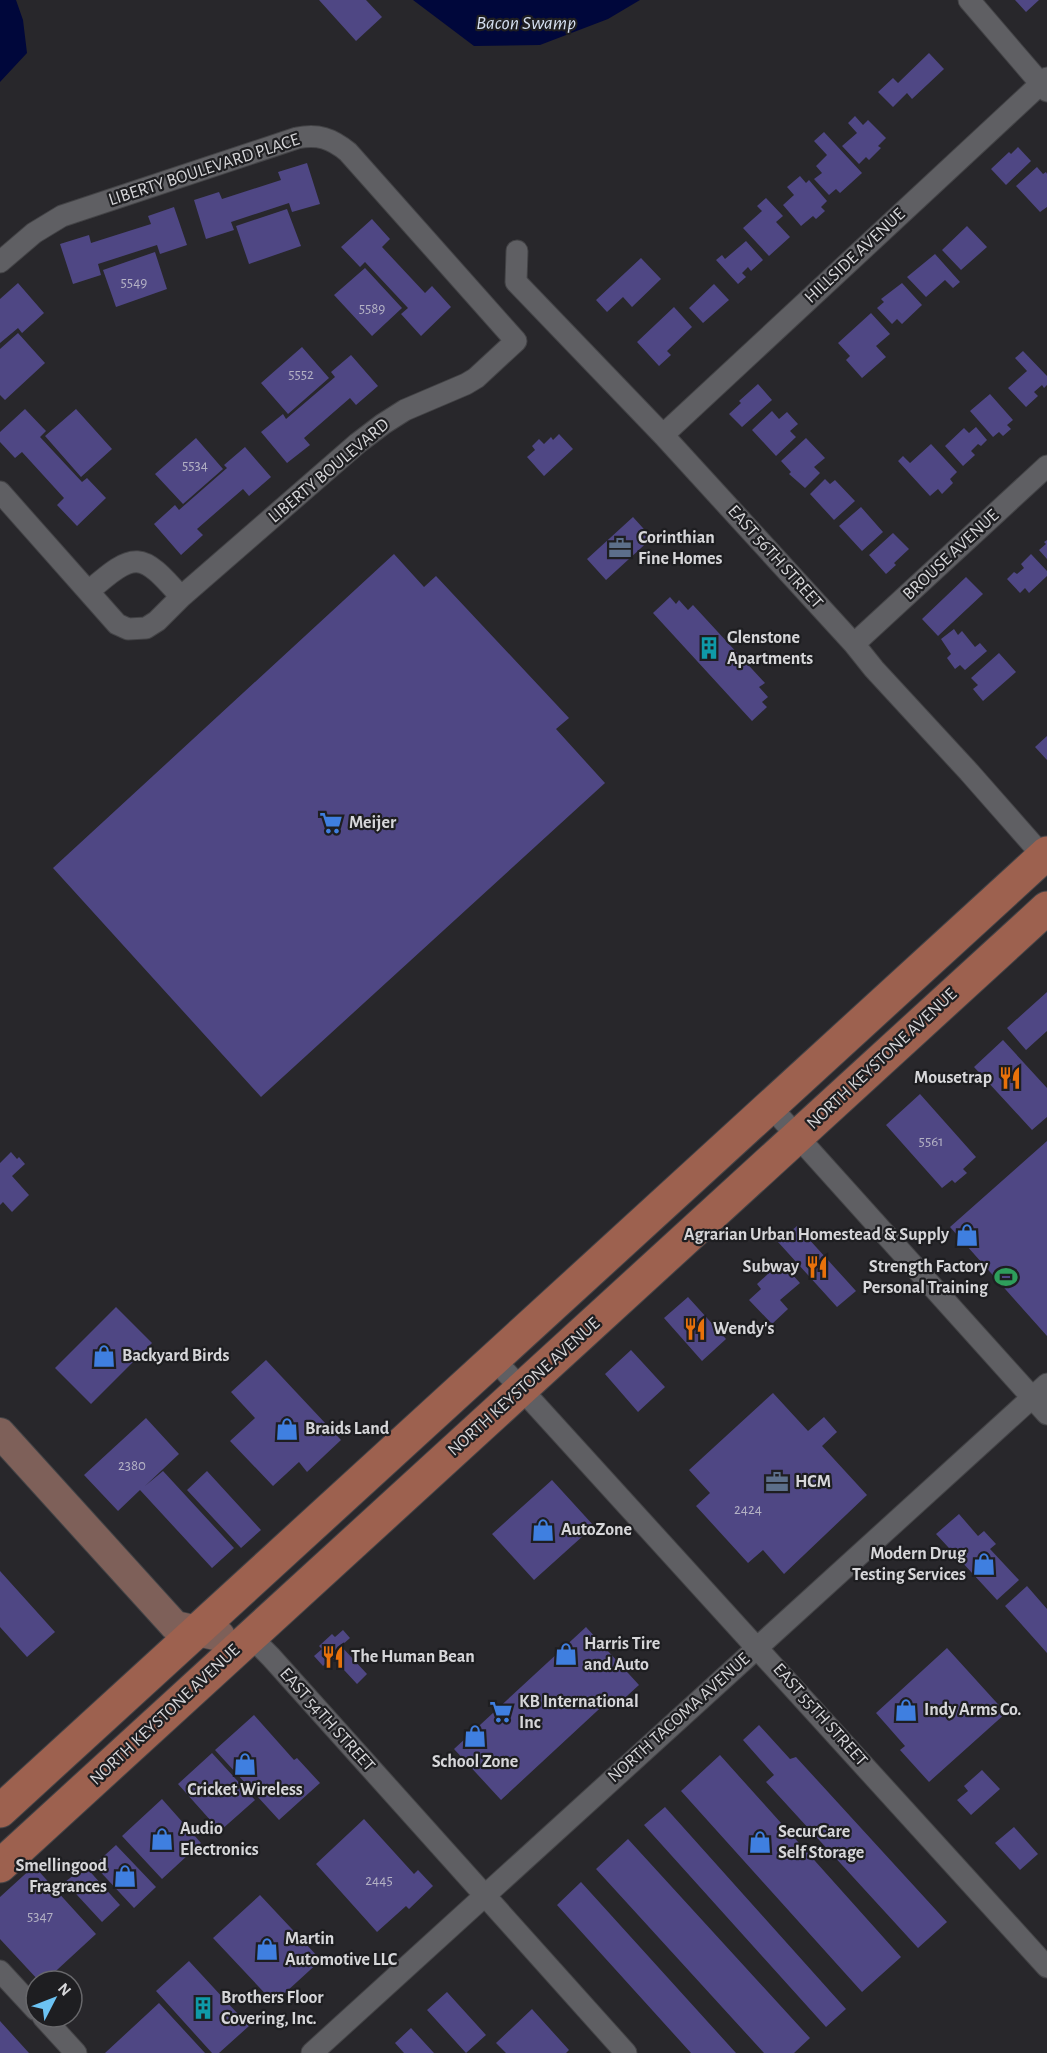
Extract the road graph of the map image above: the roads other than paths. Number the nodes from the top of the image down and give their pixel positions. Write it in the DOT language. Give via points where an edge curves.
graph roads {
  1 [pos="969,0"];
  2 [pos="1045,84"];
  3 [pos="517,251"];
  4 [pos="0,262"];
  5 [pos="516,341"];
  6 [pos="663,435"];
  7 [pos="1047,466"];
  8 [pos="0,492"];
  9 [pos="89,591"];
  10 [pos="181,597"];
  11 [pos="854,644"];
  12 [pos="1046,857"];
  13 [pos="1047,908"];
  14 [pos="770,1106"];
  15 [pos="797,1136"];
  16 [pos="494,1359"];
  17 [pos="522,1388"];
  18 [pos="1040,1391"];
  19 [pos="1047,1414"];
  20 [pos="0,1433"];
  21 [pos="220,1636"];
  22 [pos="757,1647"];
  23 [pos="0,1810"];
  24 [pos="0,1866"];
  25 [pos="485,1894"];
  26 [pos="1047,1967"];
  27 [pos="0,1971"];
  28 [pos="24,1997"];
  29 [pos="54,2029"];
  30 [pos="76,2053"];
  31 [pos="312,2053"];
  32 [pos="626,2053"];
  1 -- 2 [label="street"];
  2 -- 6 [label="street, HILLSIDE AVENUE"];
  3 -- 6 [label="street, EAST 56TH STREET" via="516,282"];
  4 -- 5 [label="street, LIBERTY BOULEVARD PLACE" via="34,233 71,213 297,138 318,136 348,152"];
  5 -- 10 [label="street, LIBERTY BOULEVARD" via="476,378 405,410 366,436"];
  6 -- 11 [label="street, EAST 56TH STREET"];
  7 -- 11 [label="street, BROUSE AVENUE"];
  8 -- 9 [label="street, LIBERTY BOULEVARD"];
  9 -- 10 [label="street" via="116,568 141,562 157,570"];
  9 -- 10 [label="street, LIBERTY BOULEVARD" via="112,621 128,629 151,625"];
  11 -- 12 [label="street, EAST 56TH STREET"];
  12 -- 14 [label="main road, NORTH KEYSTONE AVENUE"];
  13 -- 15 [label="main road, NORTH KEYSTONE AVENUE"];
  14 -- 15 [label="street"];
  14 -- 16 [label="main road, NORTH KEYSTONE AVENUE"];
  15 -- 17 [label="main road, NORTH KEYSTONE AVENUE"];
  15 -- 18 [label="street"];
  16 -- 17 [label="street, EAST 55TH STREET"];
  16 -- 21 [label="main road, NORTH KEYSTONE AVENUE"];
  17 -- 21 [label="main road, NORTH KEYSTONE AVENUE"];
  17 -- 22 [label="street, EAST 55TH STREET"];
  18 -- 19 [label="street"];
  18 -- 22 [label="street, NORTH TACOMA AVENUE"];
  20 -- 21 [label="street, EAST 54TH STREET" via="175,1626"];
  21 -- 23 [label="main road, NORTH KEYSTONE AVENUE"];
  21 -- 24 [label="main road, NORTH KEYSTONE AVENUE"];
  21 -- 25 [label="street, EAST 54TH STREET" via="259,1645"];
  22 -- 25 [label="street, NORTH TACOMA AVENUE"];
  22 -- 26 [label="street, EAST 55TH STREET"];
  25 -- 31 [label="street, NORTH TACOMA AVENUE"];
  25 -- 32 [label="street, EAST 54TH STREET"];
  27 -- 28 [label="street"];
  29 -- 30 [label="street"];
}
